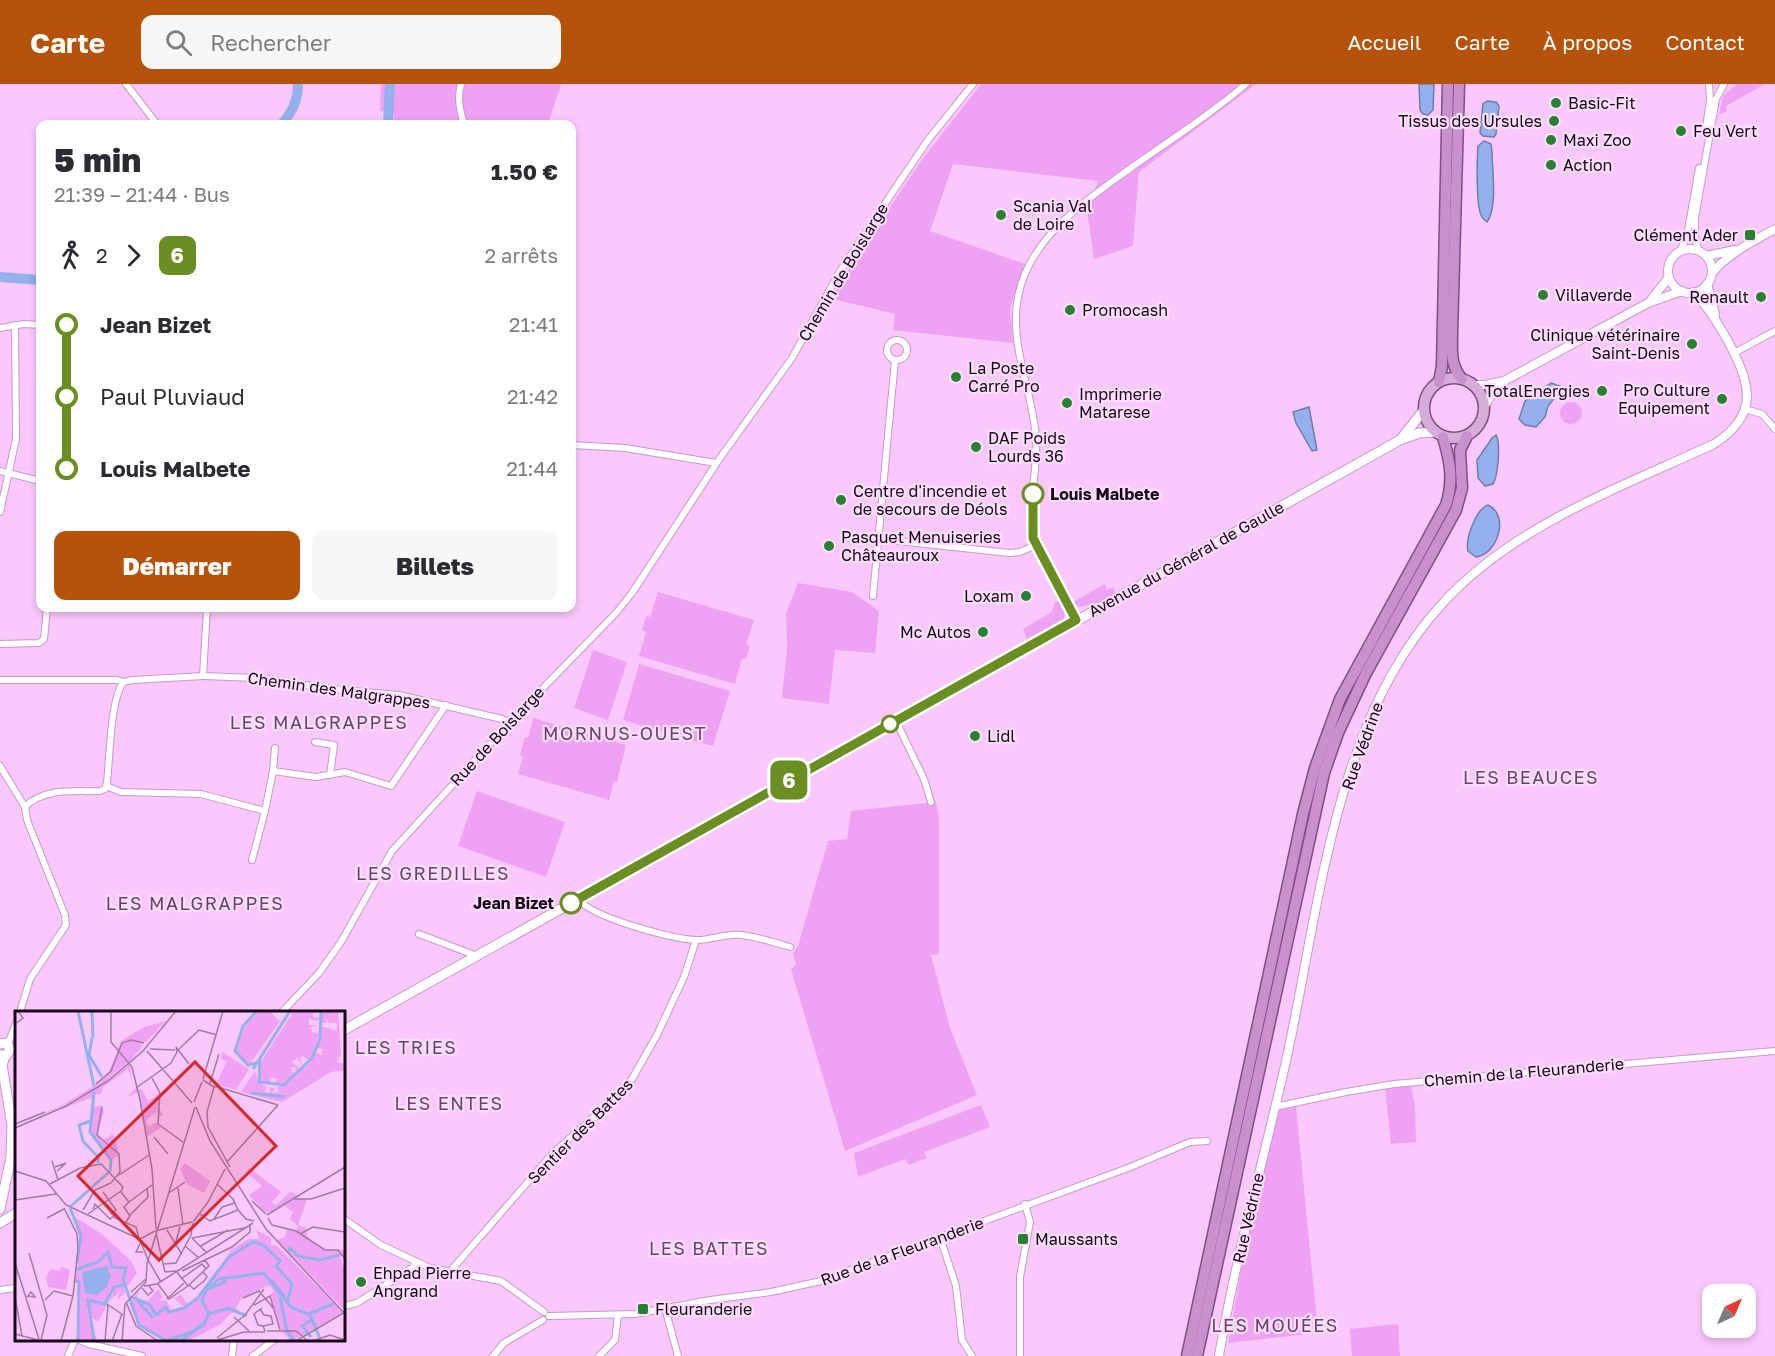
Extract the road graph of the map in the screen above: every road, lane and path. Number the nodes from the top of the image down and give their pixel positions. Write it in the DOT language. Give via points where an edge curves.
graph roads {
  1 [pos="126,84"];
  2 [pos="461,84"];
  3 [pos="973,84"];
  4 [pos="1246,84"];
  5 [pos="1448,84"];
  6 [pos="1459,84"];
  7 [pos="1709,84"];
  8 [pos="1724,84"];
  9 [pos="154,120"];
  10 [pos="463,120"];
  11 [pos="1775,230"];
  12 [pos="1741,248"];
  13 [pos="1698,250"];
  14 [pos="1678,253"];
  15 [pos="1706,256"];
  16 [pos="1712,273"];
  17 [pos="1669,277"];
  18 [pos="1707,284"];
  19 [pos="1682,291"];
  20 [pos="1693,292"];
  21 [pos="1648,303"];
  22 [pos="1716,321"];
  23 [pos="15,325"];
  24 [pos="36,325"];
  25 [pos="0,328"];
  26 [pos="1775,331"];
  27 [pos="1734,353"];
  28 [pos="895,360"];
  29 [pos="1462,379"];
  30 [pos="1504,381"];
  31 [pos="1439,382"];
  32 [pos="1473,385"];
  33 [pos="1484,407"];
  34 [pos="1745,409"];
  35 [pos="1424,411"];
  36 [pos="1775,429"];
  37 [pos="1439,434"];
  38 [pos="1467,436"];
  39 [pos="1400,440"];
  40 [pos="576,446"];
  41 [pos="716,463"];
  42 [pos="0,471"];
  43 [pos="9,473"];
  44 [pos="36,480"];
  45 [pos="0,512"];
  46 [pos="880,539"];
  47 [pos="1036,545"];
  48 [pos="873,596"];
  49 [pos="47,612"];
  50 [pos="207,612"];
  51 [pos="1076,620"];
  52 [pos="0,644"];
  53 [pos="203,676"];
  54 [pos="0,681"];
  55 [pos="123,682"];
  56 [pos="446,705"];
  57 [pos="896,721"];
  58 [pos="509,723"];
  59 [pos="315,742"];
  60 [pos="275,748"];
  61 [pos="0,766"];
  62 [pos="273,771"];
  63 [pos="330,775"];
  64 [pos="106,786"];
  65 [pos="932,802"];
  66 [pos="25,807"];
  67 [pos="265,811"];
  68 [pos="252,860"];
  69 [pos="578,899"];
  70 [pos="419,934"];
  71 [pos="696,940"];
  72 [pos="790,947"];
  73 [pos="477,956"];
  74 [pos="20,1011"];
  75 [pos="283,1011"];
  76 [pos="15,1025"];
  77 [pos="345,1029"];
  78 [pos="5,1048"];
  79 [pos="1775,1051"];
  80 [pos="2,1083"];
  81 [pos="1275,1107"];
  82 [pos="1207,1141"];
  83 [pos="1025,1204"];
  84 [pos="0,1209"];
  85 [pos="15,1214"];
  86 [pos="345,1220"];
  87 [pos="0,1222"];
  88 [pos="940,1238"];
  89 [pos="416,1262"];
  90 [pos="452,1272"];
  91 [pos="15,1288"];
  92 [pos="0,1290"];
  93 [pos="345,1306"];
  94 [pos="665,1308"];
  95 [pos="546,1316"];
  96 [pos="618,1316"];
  97 [pos="76,1341"];
  98 [pos="80,1341"];
  99 [pos="234,1341"];
  100 [pos="273,1341"];
  101 [pos="68,1356"];
  102 [pos="142,1356"];
  103 [pos="232,1356"];
  104 [pos="253,1356"];
  105 [pos="493,1356"];
  106 [pos="599,1356"];
  107 [pos="678,1356"];
  108 [pos="972,1356"];
  109 [pos="1020,1356"];
  110 [pos="1187,1356"];
  111 [pos="1197,1356"];
  112 [pos="1219,1356"];
  1 -- 9 [label="street"];
  2 -- 10 [label="street" via="458,93"];
  3 -- 41 [label="street, Chemin de Boislarge" via="894,190 839,273 792,358"];
  4 -- 47 [label="street" via="1073,210 1047,237 1027,269 1017,300 1016,326 1036,438 1031,529"];
  5 -- 31 [label="highway"];
  6 -- 29 [label="highway" via="1452,362"];
  7 -- 14 [label="street" via="1710,100 1687,236"];
  8 -- 13 [label="street" via="1716,99 1695,218"];
  11 -- 12 [label="street"];
  12 -- 15 [label="street"];
  12 -- 16 [label="street"];
  13 -- 14 [label="street"];
  13 -- 15 [label="street"];
  14 -- 17 [label="street" via="1668,267"];
  15 -- 16 [label="street"];
  16 -- 18 [label="street"];
  17 -- 19 [label="street"];
  17 -- 21 [label="street"];
  18 -- 20 [label="street"];
  18 -- 22 [label="street"];
  19 -- 20 [label="street"];
  19 -- 21 [label="street"];
  20 -- 22 [label="street"];
  21 -- 30 [label="street"];
  22 -- 27 [label="street"];
  23 -- 24 [label="street"];
  23 -- 25 [label="street"];
  23 -- 43 [label="street" via="16,439"];
  26 -- 27 [label="street"];
  27 -- 34 [label="street" via="1747,385"];
  28 -- 46 [label="street"];
  29 -- 31 [label="main road"];
  29 -- 32 [label="main road"];
  30 -- 32 [label="street"];
  30 -- 33 [label="street"];
  31 -- 35 [label="main road" via="1428,394"];
  32 -- 33 [label="main road"];
  33 -- 38 [label="main road" via="1482,421"];
  34 -- 36 [label="street" via="1762,414"];
  34 -- 81 [label="street, Rue Védrine" via="1731,432 1714,444 1520,538 1462,584 1419,632 1371,714 1346,787 1320,888"];
  35 -- 37 [label="main road"];
  35 -- 39 [label="main road, Avenue du Général de Gaulle"];
  37 -- 38 [label="main road" via="1451,439"];
  37 -- 39 [label="main road, Avenue du Général de Gaulle" via="1419,433"];
  37 -- 110 [label="highway" via="1451,468 1446,505 1340,699 1315,768"];
  38 -- 111 [label="highway" via="1460,450 1462,488 1456,510 1366,673 1324,773"];
  39 -- 51 [label="main road, Avenue du Général de Gaulle"];
  40 -- 41 [label="street" via="624,448"];
  41 -- 58 [label="street, Rue de Boislarge" via="623,605"];
  42 -- 43 [label="street"];
  43 -- 44 [label="street"];
  43 -- 45 [label="street"];
  46 -- 47 [label="street" via="1009,553"];
  46 -- 48 [label="street"];
  47 -- 51 [label="street"];
  49 -- 52 [label="street" via="44,639 39,643"];
  50 -- 53 [label="street"];
  51 -- 57 [label="main road, Avenue du Général de Gaulle"];
  53 -- 55 [label="street, Chemin des Malgrappes"];
  53 -- 56 [label="street, Chemin des Malgrappes" via="282,680"];
  54 -- 55 [label="street, Chemin des Malgrappes"];
  55 -- 64 [label="street" via="115,708"];
  56 -- 58 [label="street, Chemin des Malgrappes"];
  56 -- 63 [label="street" via="391,786 345,772"];
  57 -- 65 [label="street"];
  57 -- 69 [label="main road, Avenue du Général de Gaulle"];
  58 -- 75 [label="street, Rue de Boislarge" via="392,851 341,942 319,973"];
  59 -- 63 [label="street" via="334,745"];
  60 -- 62 [label="street"];
  61 -- 66 [label="street"];
  62 -- 63 [label="street"];
  62 -- 67 [label="street"];
  64 -- 66 [label="street" via="100,791 55,792 40,796"];
  64 -- 67 [label="street" via="121,792 201,794"];
  66 -- 74 [label="street" via="66,925 30,979"];
  67 -- 68 [label="street"];
  69 -- 71 [label="street" via="590,908 642,929"];
  69 -- 73 [label="main road, Avenue du Général de Gaulle"];
  70 -- 73 [label="street"];
  71 -- 72 [label="street" via="737,934"];
  71 -- 90 [label="street, Sentier des Battes" via="684,977 632,1079 554,1153"];
  73 -- 77 [label="main road, Avenue du Général de Gaulle"];
  76 -- 78 [label="street"];
  78 -- 80 [label="main road"];
  79 -- 81 [label="street, Chemin de la Fleuranderie" via="1394,1084"];
  80 -- 84 [label="main road" via="12,1125 11,1156"];
  81 -- 112 [label="street, Rue Védrine"];
  82 -- 83 [label="street, Rue de la Fleuranderie" via="1190,1142"];
  83 -- 88 [label="street, Rue de la Fleuranderie"];
  83 -- 109 [label="street" via="1030,1222 1020,1277"];
  85 -- 87 [label="main road"];
  86 -- 89 [label="street" via="381,1245"];
  88 -- 94 [label="street, Rue de la Fleuranderie" via="821,1281"];
  88 -- 108 [label="street" via="956,1286 962,1340"];
  89 -- 90 [label="street"];
  89 -- 93 [label="street" via="357,1303"];
  90 -- 95 [label="street" via="501,1281"];
  91 -- 92 [label="street"];
  94 -- 96 [label="street, Rue de la Fleuranderie"];
  94 -- 107 [label="street"];
  95 -- 96 [label="street, Rue de la Fleuranderie"];
  95 -- 105 [label="street" via="504,1343"];
  96 -- 106 [label="street" via="615,1340"];
  97 -- 101 [label="street"];
  98 -- 102 [label="street"];
  99 -- 103 [label="street"];
  100 -- 104 [label="street"];
}
